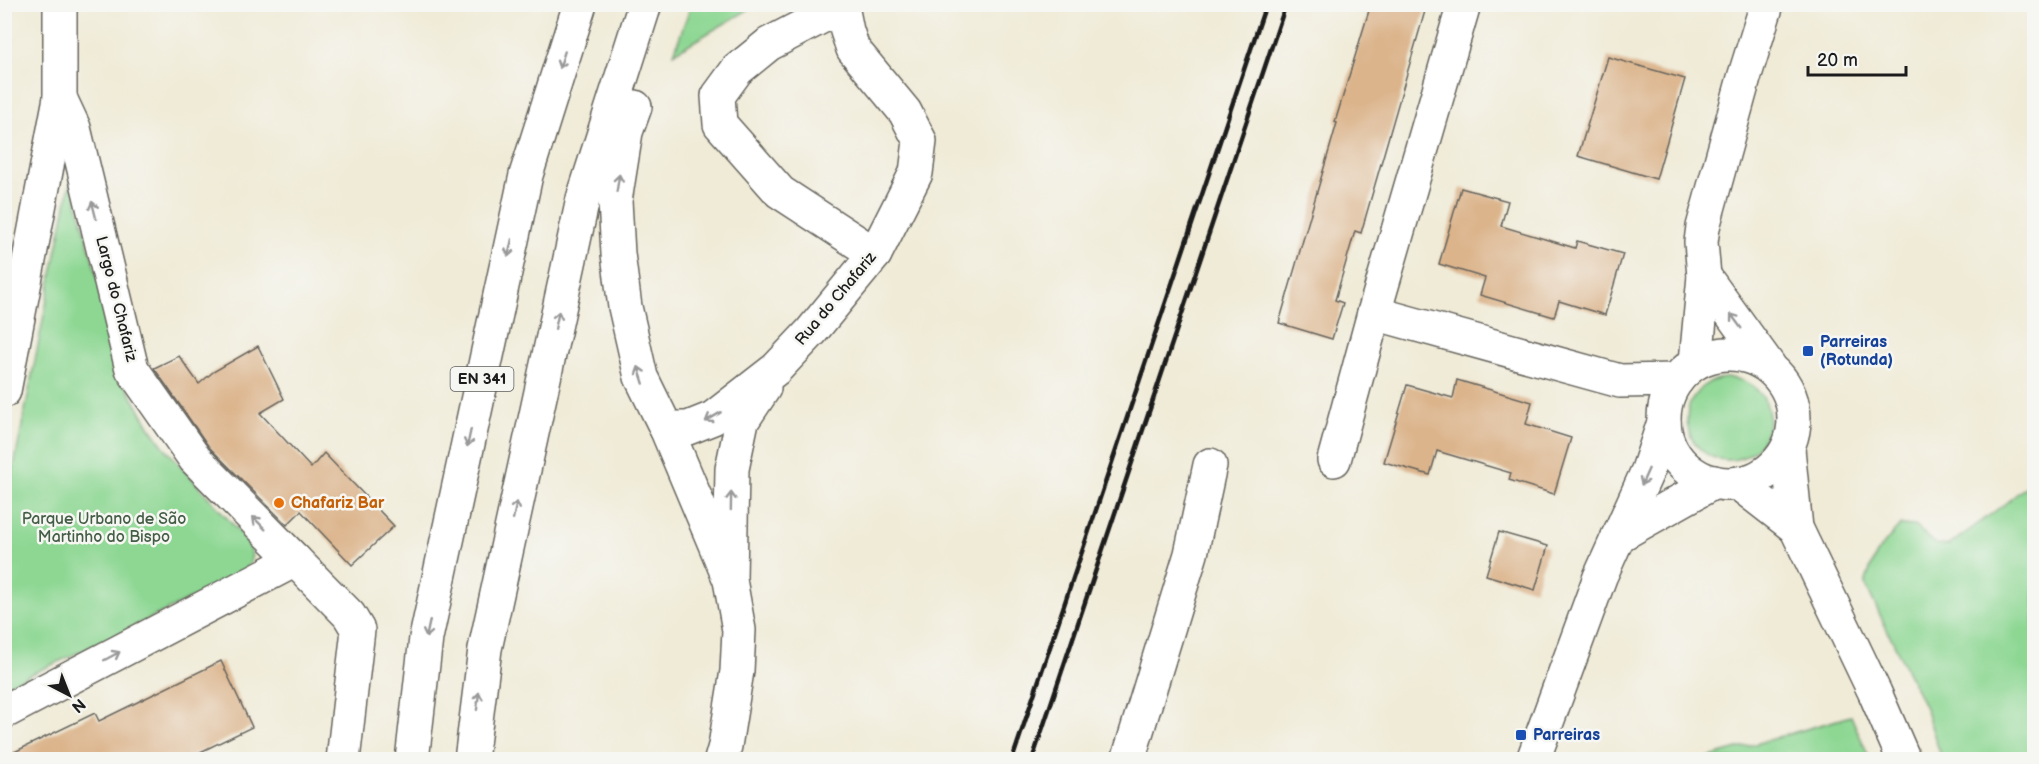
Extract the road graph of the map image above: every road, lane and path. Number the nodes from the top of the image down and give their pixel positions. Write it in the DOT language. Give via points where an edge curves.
graph roads {
  1 [pos="60,4"];
  2 [pos="580,4"];
  3 [pos="1464,4"];
  4 [pos="1767,4"];
  5 [pos="843,5"];
  6 [pos="641,18"];
  7 [pos="60,98"];
  8 [pos="875,254"];
  9 [pos="1704,276"];
  10 [pos="1374,313"];
  11 [pos="1769,366"];
  12 [pos="776,369"];
  13 [pos="4,391"];
  14 [pos="1675,393"];
  15 [pos="666,428"];
  16 [pos="1788,449"];
  17 [pos="1334,460"];
  18 [pos="1210,465"];
  19 [pos="1726,483"];
  20 [pos="1796,528"];
  21 [pos="1618,536"];
  22 [pos="295,560"];
  23 [pos="730,580"];
  24 [pos="4,712"];
  25 [pos="343,759"];
  26 [pos="412,759"];
  27 [pos="471,759"];
  28 [pos="721,759"];
  29 [pos="1128,759"];
  30 [pos="1533,759"];
  31 [pos="1904,759"];
  1 -- 7 [label="main road"];
  2 -- 26 [label="main road, EN 341, one-way" via="526,175 426,638"];
  3 -- 10 [label="main road"];
  4 -- 9 [label="main road" via="1703,227"];
  5 -- 8 [label="main road, Rua do Chafariz" via="853,49 905,112 920,141 916,173"];
  5 -- 8 [label="main road" via="769,44 736,70 718,96 720,124 780,192"];
  15 -- 6 [label="main road, one-way" via="640,377 618,254 615,201 626,132 641,92"];
  27 -- 6 [label="main road, one-way" via="485,649 583,199"];
  7 -- 13 [label="main road"];
  22 -- 7 [label="main road, Largo do Chafariz, one-way" via="195,459 132,369 74,128"];
  8 -- 12 [label="main road, Rua do Chafariz"];
  11 -- 9 [label="main road, one-way"];
  9 -- 14 [label="main road"];
  10 -- 14 [label="main road"];
  10 -- 17 [label="main road"];
  11 -- 14 [label="main road" via="1734,353 1714,355"];
  11 -- 16 [label="main road" via="1791,395 1794,431"];
  12 -- 15 [label="main road, Rua do Chafariz, one-way" via="713,418 688,428"];
  23 -- 12 [label="main road, Rua do Chafariz, one-way" via="732,469 742,421"];
  14 -- 19 [label="main road" via="1668,442 1679,461 1695,474"];
  14 -- 21 [label="main road, one-way" via="1648,470"];
  15 -- 23 [label="main road"];
  16 -- 19 [label="main road" via="1775,466 1758,478"];
  16 -- 20 [label="main road"];
  18 -- 29 [label="main road" via="1191,554"];
  19 -- 20 [label="main road"];
  19 -- 21 [label="main road"];
  20 -- 31 [label="main road"];
  21 -- 30 [label="main road"];
  24 -- 22 [label="main road, one-way"];
  22 -- 25 [label="main road, Largo do Chafariz" via="349,615 357,630"];
  23 -- 28 [label="main road" via="739,630 737,671"];
}
